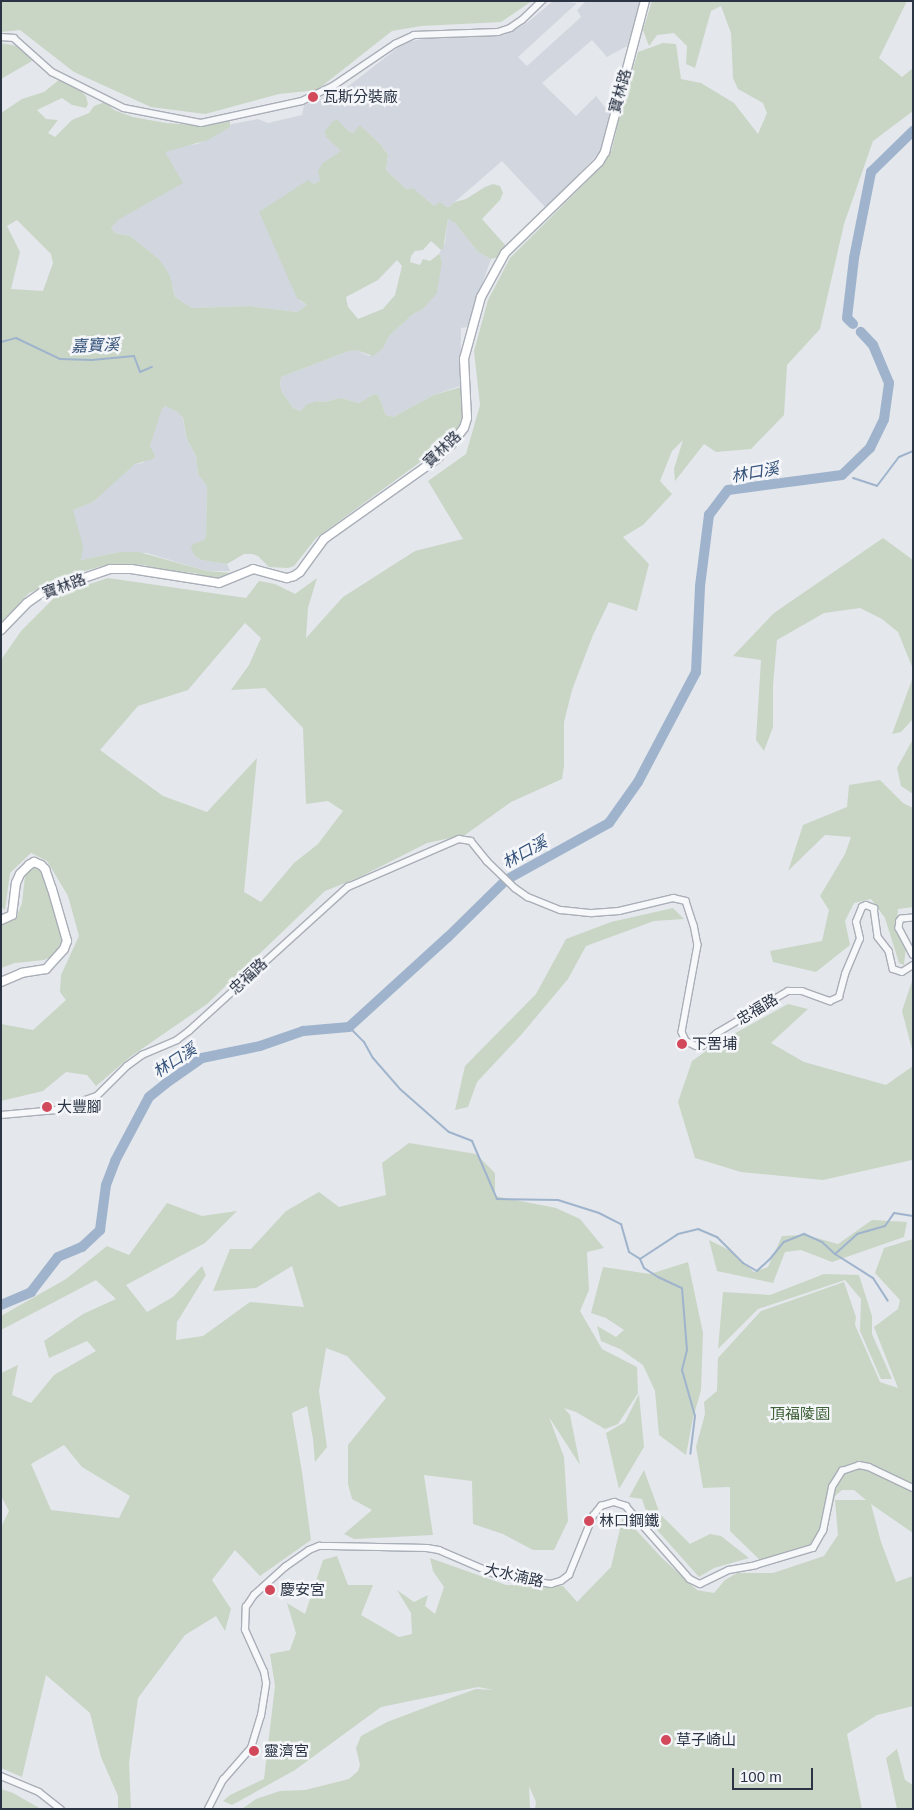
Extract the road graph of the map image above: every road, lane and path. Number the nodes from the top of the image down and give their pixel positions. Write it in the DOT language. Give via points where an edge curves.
graph roads {
  1 [pos="542,1"];
  2 [pos="645,1"];
  3 [pos="1,37"];
  4 [pos="1,630"];
  5 [pos="913,918"];
  6 [pos="1,920"];
  7 [pos="913,954"];
  8 [pos="913,965"];
  9 [pos="1,982"];
  10 [pos="1,1115"];
  11 [pos="913,1488"];
  12 [pos="1,1776"];
  13 [pos="61,1809"];
  14 [pos="208,1809"];
  1 -- 3 [label="street" via="522,20 504,30 414,35 302,101 201,123 124,108 52,72 14,38"];
  2 -- 4 [label="main road, 寶林路" via="605,152 599,162 505,253 482,297 464,359 467,418 464,428 438,458 324,539 294,576 287,578 253,569 219,583 131,569 110,569 43,592 27,602"];
  5 -- 7 [label="street" via="902,919 900,928"];
  6 -- 9 [label="main road" via="12,915 20,874 34,862 41,865 52,889 67,940 64,949 46,969 22,973"];
  8 -- 10 [label="street, 忠福路" via="902,972 893,969 889,951 878,937 874,908 866,905 858,915 856,922 860,939 839,998 830,1001 802,991 788,991 717,1033 702,1046 696,1046 686,1041 682,1032 698,945 686,902 672,898 619,911 569,912 528,897 514,888 471,841 459,839 348,887 189,1031 177,1040 142,1055 97,1096 56,1110"];
  11 -- 14 [label="street, 大水湳路" via="869,1467 859,1465 842,1471 832,1487 823,1531 813,1548 729,1570 700,1584 690,1579 626,1506 614,1502 601,1506 593,1516 569,1575 551,1584 495,1574 427,1548 319,1546 309,1550 254,1595 246,1606 245,1630 266,1683 261,1716 251,1748 223,1780"];
  12 -- 13 [label="street" via="39,1792"];
}
